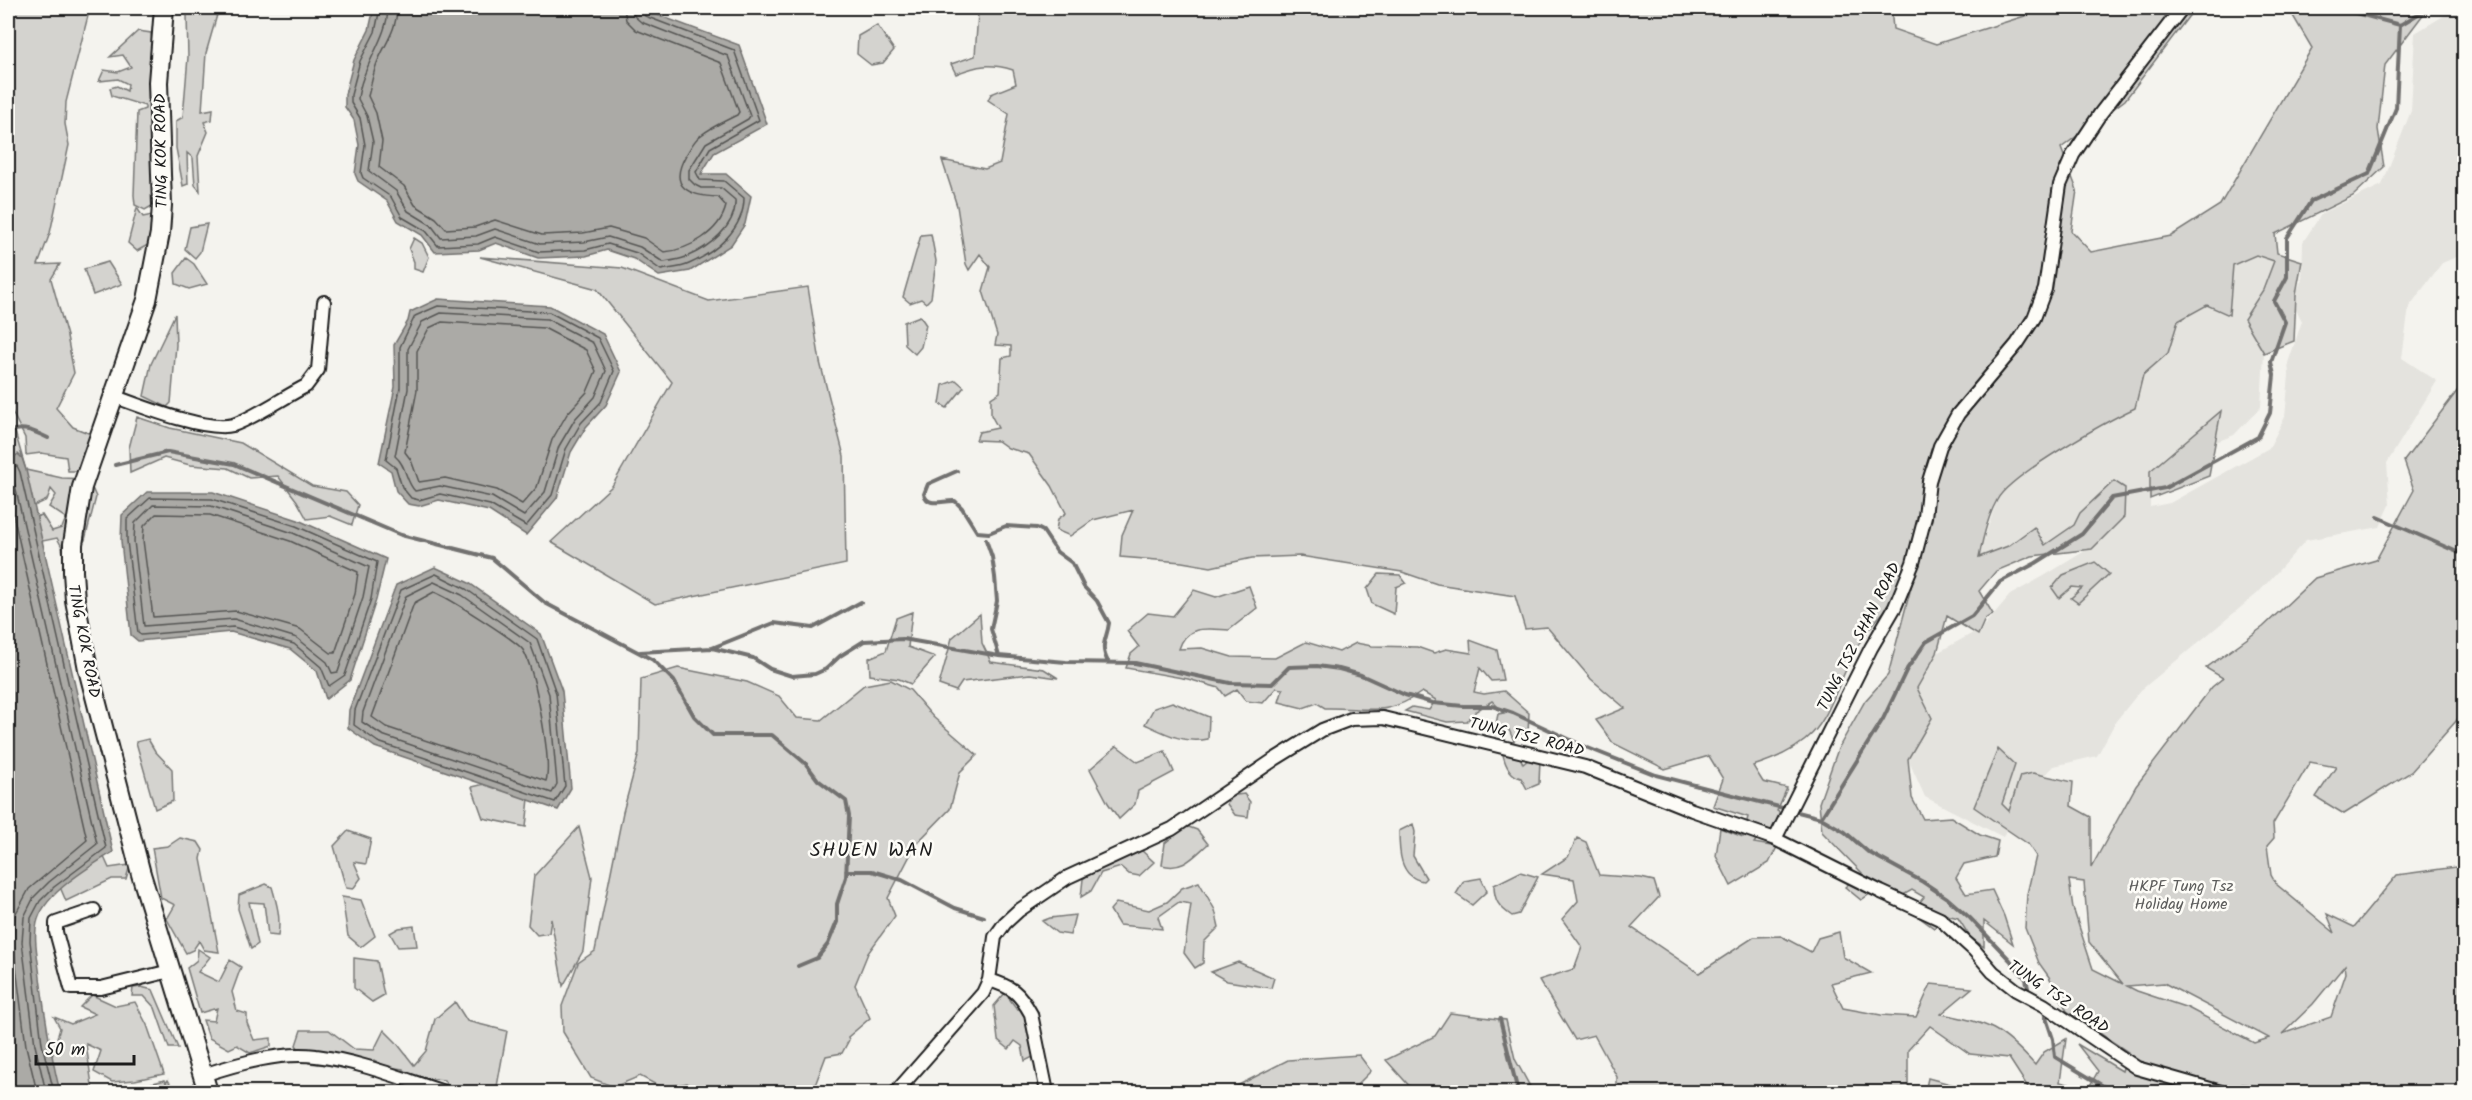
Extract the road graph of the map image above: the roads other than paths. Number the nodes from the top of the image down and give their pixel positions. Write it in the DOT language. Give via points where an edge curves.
graph roads {
  1 [pos="164,8"];
  2 [pos="2182,8"];
  3 [pos="324,302"];
  4 [pos="113,396"];
  5 [pos="1775,839"];
  6 [pos="94,910"];
  7 [pos="170,971"];
  8 [pos="989,980"];
  9 [pos="206,1084"];
  10 [pos="444,1092"];
  11 [pos="896,1092"];
  12 [pos="1047,1092"];
  13 [pos="2221,1092"];
  1 -- 4 [label="main road, TING KOK ROAD" via="158,82 160,233 147,300"];
  2 -- 5 [label="street, TUNG TSZ SHAN ROAD" via="2073,155 2060,185 2045,289 2034,318 1958,414 1940,446 1909,574"];
  3 -- 4 [label="street" via="318,370 306,386 233,425 201,424"];
  4 -- 7 [label="main road, TING KOK ROAD" via="82,487 73,544 75,600 88,669"];
  5 -- 8 [label="street, TUNG TSZ ROAD" via="1585,766 1383,718 1351,719 1313,736 1172,829 1068,877 1018,911 995,937"];
  5 -- 13 [label="street, TUNG TSZ ROAD" via="1940,919 2016,990 2137,1068"];
  6 -- 7 [label="street" via="56,923 71,988 100,988"];
  7 -- 9 [label="main road, TING KOK ROAD"];
  8 -- 11 [label="street, TUNG TSZ ROAD" via="974,1005"];
  8 -- 12 [label="street" via="1011,986 1031,1014"];
  9 -- 10 [label="street" via="266,1058 314,1056"];
}
